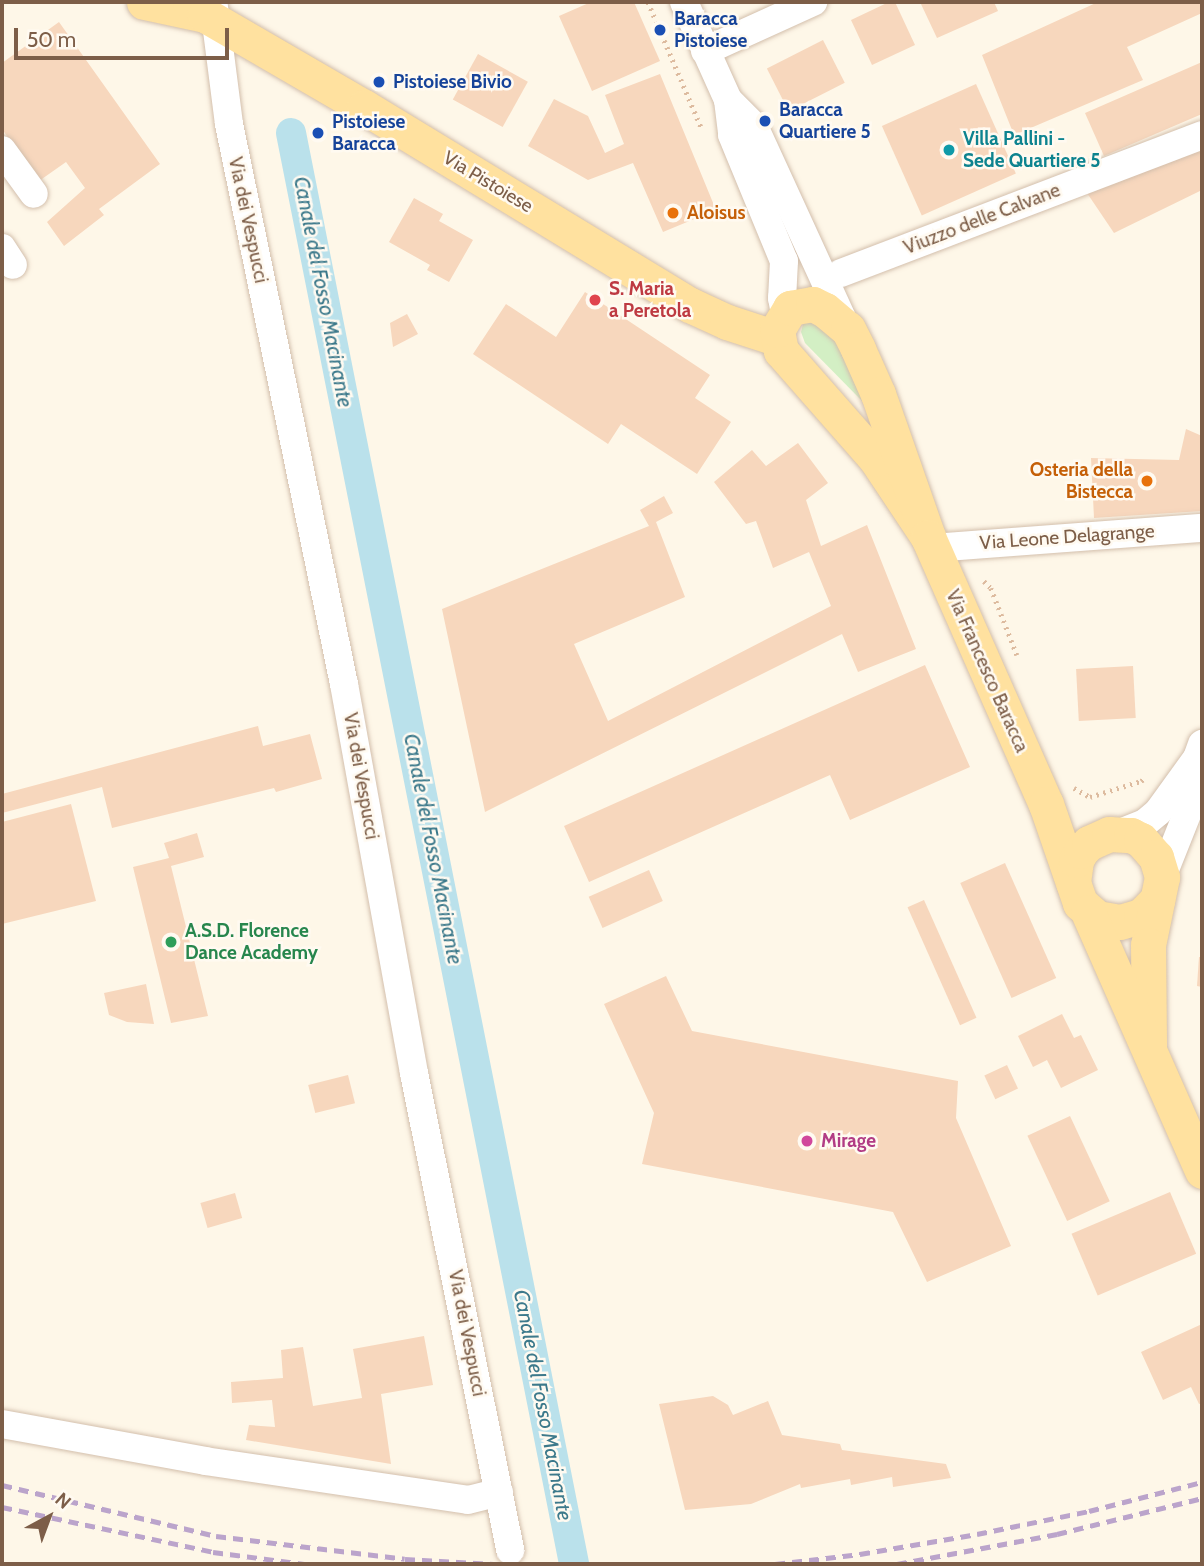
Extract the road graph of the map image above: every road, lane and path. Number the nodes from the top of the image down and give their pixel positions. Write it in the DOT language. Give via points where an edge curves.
graph roads {
  1 [pos="144,2"];
  2 [pos="648,2"];
  3 [pos="684,2"];
  4 [pos="813,2"];
  5 [pos="206,10"];
  6 [pos="705,51"];
  7 [pos="728,100"];
  8 [pos="704,133"];
  9 [pos="1202,135"];
  10 [pos="2,150"];
  11 [pos="34,194"];
  12 [pos="841,273"];
  13 [pos="781,326"];
  14 [pos="848,330"];
  15 [pos="1202,528"];
  16 [pos="930,543"];
  17 [pos="1199,751"];
  18 [pos="1150,773"];
  19 [pos="1059,795"];
  20 [pos="1114,833"];
  21 [pos="1159,888"];
  22 [pos="1080,897"];
  23 [pos="1149,1045"];
  24 [pos="1202,1171"];
  25 [pos="2,1423"];
  26 [pos="499,1492"];
  27 [pos="510,1550"];
  1 -- 5 [label="main road, Via Pistoiese"];
  2 -- 8 [label="path"];
  3 -- 6 [label="street, Via Francesco Baracca"];
  4 -- 6 [label="street"];
  5 -- 13 [label="main road, Via Pistoiese" via="690,305 727,323"];
  5 -- 26 [label="street, Via dei Vespucci" via="344,684 414,1073"];
  6 -- 7 [label="street, Via Francesco Baracca"];
  7 -- 13 [label="street, Via Francesco Baracca" via="732,135 784,261"];
  7 -- 14 [label="street, Via Francesco Baracca" via="754,126"];
  9 -- 12 [label="street, Viuzzo delle Calvane"];
  10 -- 11 [label="street"];
  13 -- 14 [label="main road, Via Francesco Baracca" via="797,306 813,304"];
  13 -- 16 [label="main road, Via Francesco Baracca" via="790,363 876,459"];
  14 -- 16 [label="main road, Via Francesco Baracca" via="878,394"];
  15 -- 16 [label="street, Via Leone Delagrange"];
  16 -- 19 [label="main road, Via Francesco Baracca"];
  17 -- 20 [label="street" via="1158,812 1145,823"];
  17 -- 21 [label="street" via="1191,804"];
  18 -- 19 [label="path" via="1141,781 1090,797"];
  19 -- 20 [label="main road" via="1073,821"];
  19 -- 22 [label="main road, Via Francesco Baracca"];
  20 -- 21 [label="main road" via="1131,835 1150,847"];
  20 -- 22 [label="main road" via="1089,843 1076,860"];
  21 -- 22 [label="main road" via="1150,909 1131,921 1108,922"];
  21 -- 23 [label="main road, Via Francesco Baracca" via="1148,945"];
  22 -- 23 [label="main road, Via Francesco Baracca"];
  23 -- 24 [label="main road, Via Francesco Baracca"];
  25 -- 26 [label="street" via="205,1461 468,1500"];
  26 -- 27 [label="street, Via dei Vespucci"];
}
